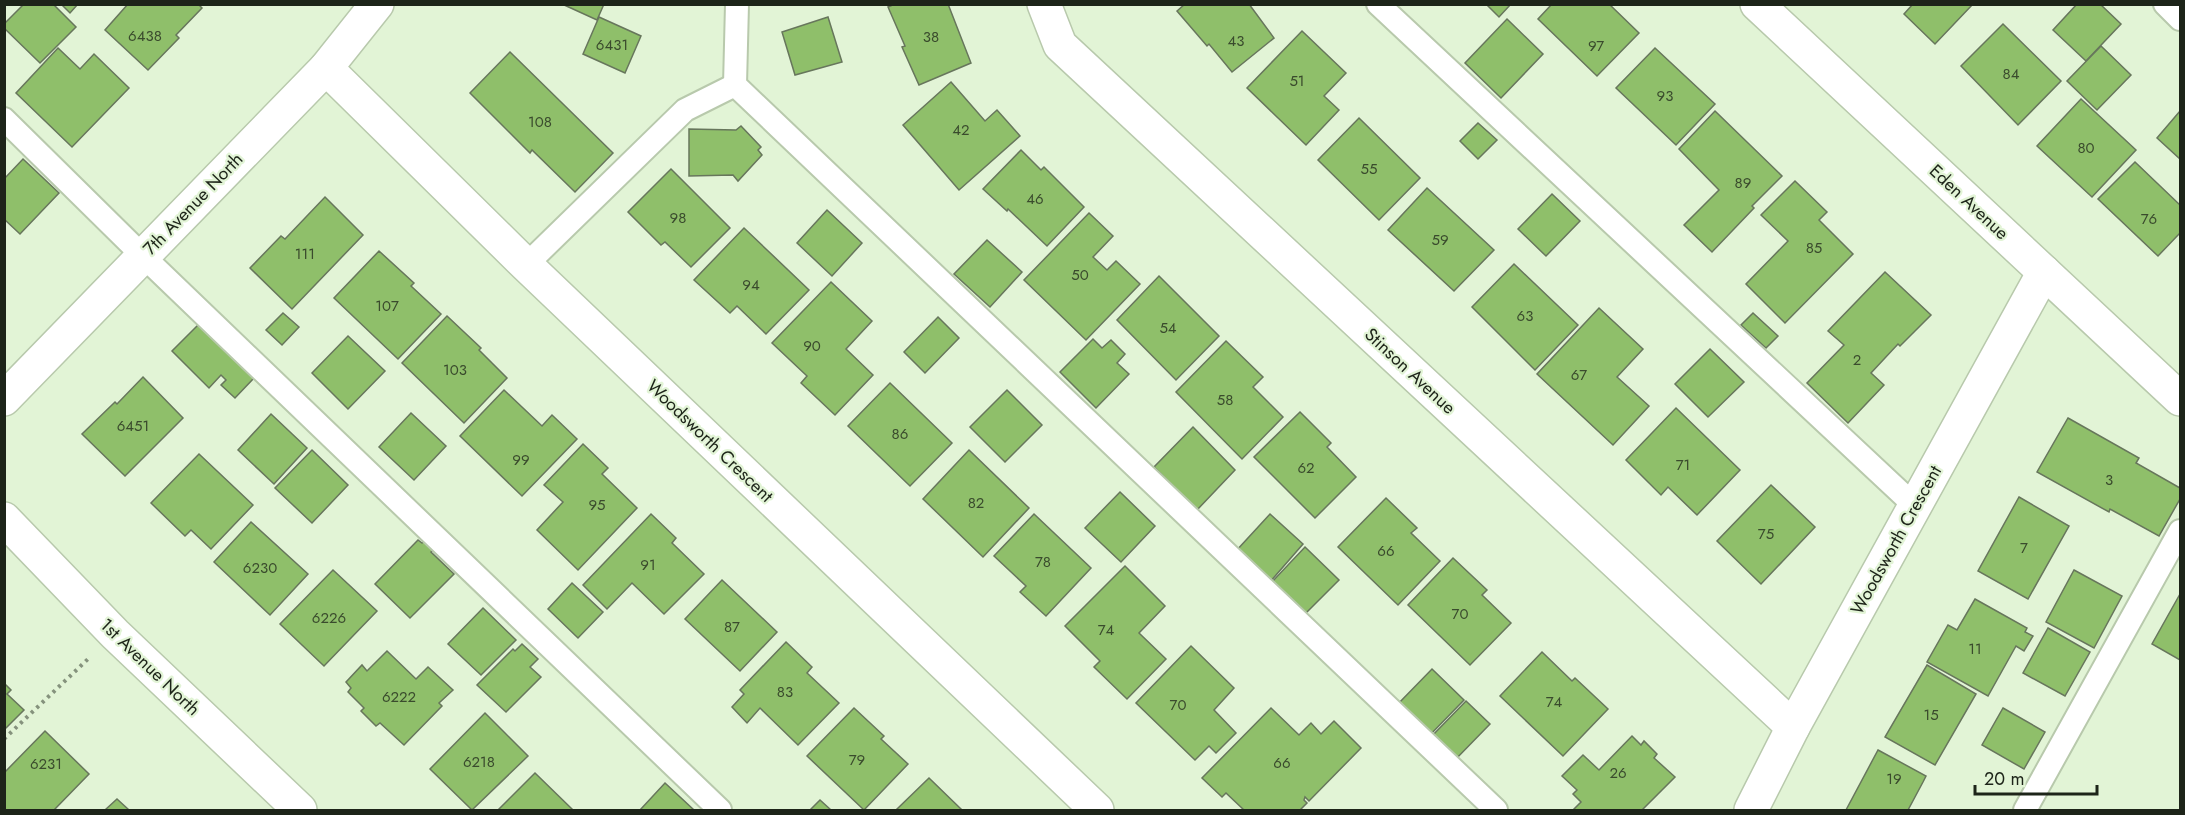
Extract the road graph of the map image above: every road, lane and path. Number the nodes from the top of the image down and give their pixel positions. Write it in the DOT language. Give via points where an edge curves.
graph roads {
  1 [pos="377,4"];
  2 [pos="737,4"];
  3 [pos="1044,4"];
  4 [pos="1378,4"];
  5 [pos="1757,4"];
  6 [pos="2164,4"];
  7 [pos="2181,20"];
  8 [pos="326,68"];
  9 [pos="735,86"];
  10 [pos="4,119"];
  11 [pos="143,256"];
  12 [pos="526,266"];
  13 [pos="2044,272"];
  14 [pos="4,399"];
  15 [pos="2181,399"];
  16 [pos="1915,506"];
  17 [pos="4,519"];
  18 [pos="2181,531"];
  19 [pos="115,634"];
  20 [pos="1792,727"];
  21 [pos="4,739"];
  22 [pos="1084,806"];
  23 [pos="300,810"];
  24 [pos="720,810"];
  25 [pos="1496,810"];
  26 [pos="1751,810"];
  27 [pos="2025,810"];
  1 -- 8 [label="street, 7th Avenue North"];
  2 -- 9 [label="lane"];
  3 -- 20 [label="street, Stinson Avenue" via="1060,45"];
  4 -- 16 [label="lane"];
  5 -- 13 [label="street, Eden Avenue"];
  6 -- 7 [label="lane"];
  8 -- 11 [label="street, 7th Avenue North"];
  8 -- 12 [label="street, Woodsworth Crescent"];
  9 -- 12 [label="lane" via="685,110"];
  9 -- 25 [label="lane"];
  10 -- 11 [label="lane"];
  11 -- 14 [label="street, 7th Avenue North"];
  11 -- 24 [label="lane"];
  12 -- 22 [label="street, Woodsworth Crescent"];
  13 -- 15 [label="street, Eden Avenue"];
  13 -- 16 [label="street, Woodsworth Crescent"];
  16 -- 20 [label="street, Woodsworth Crescent"];
  17 -- 19 [label="street, 1st Avenue North"];
  18 -- 27 [label="lane"];
  19 -- 21 [label="path"];
  19 -- 23 [label="street, 1st Avenue North"];
  20 -- 26 [label="street, Woodsworth Crescent"];
}
